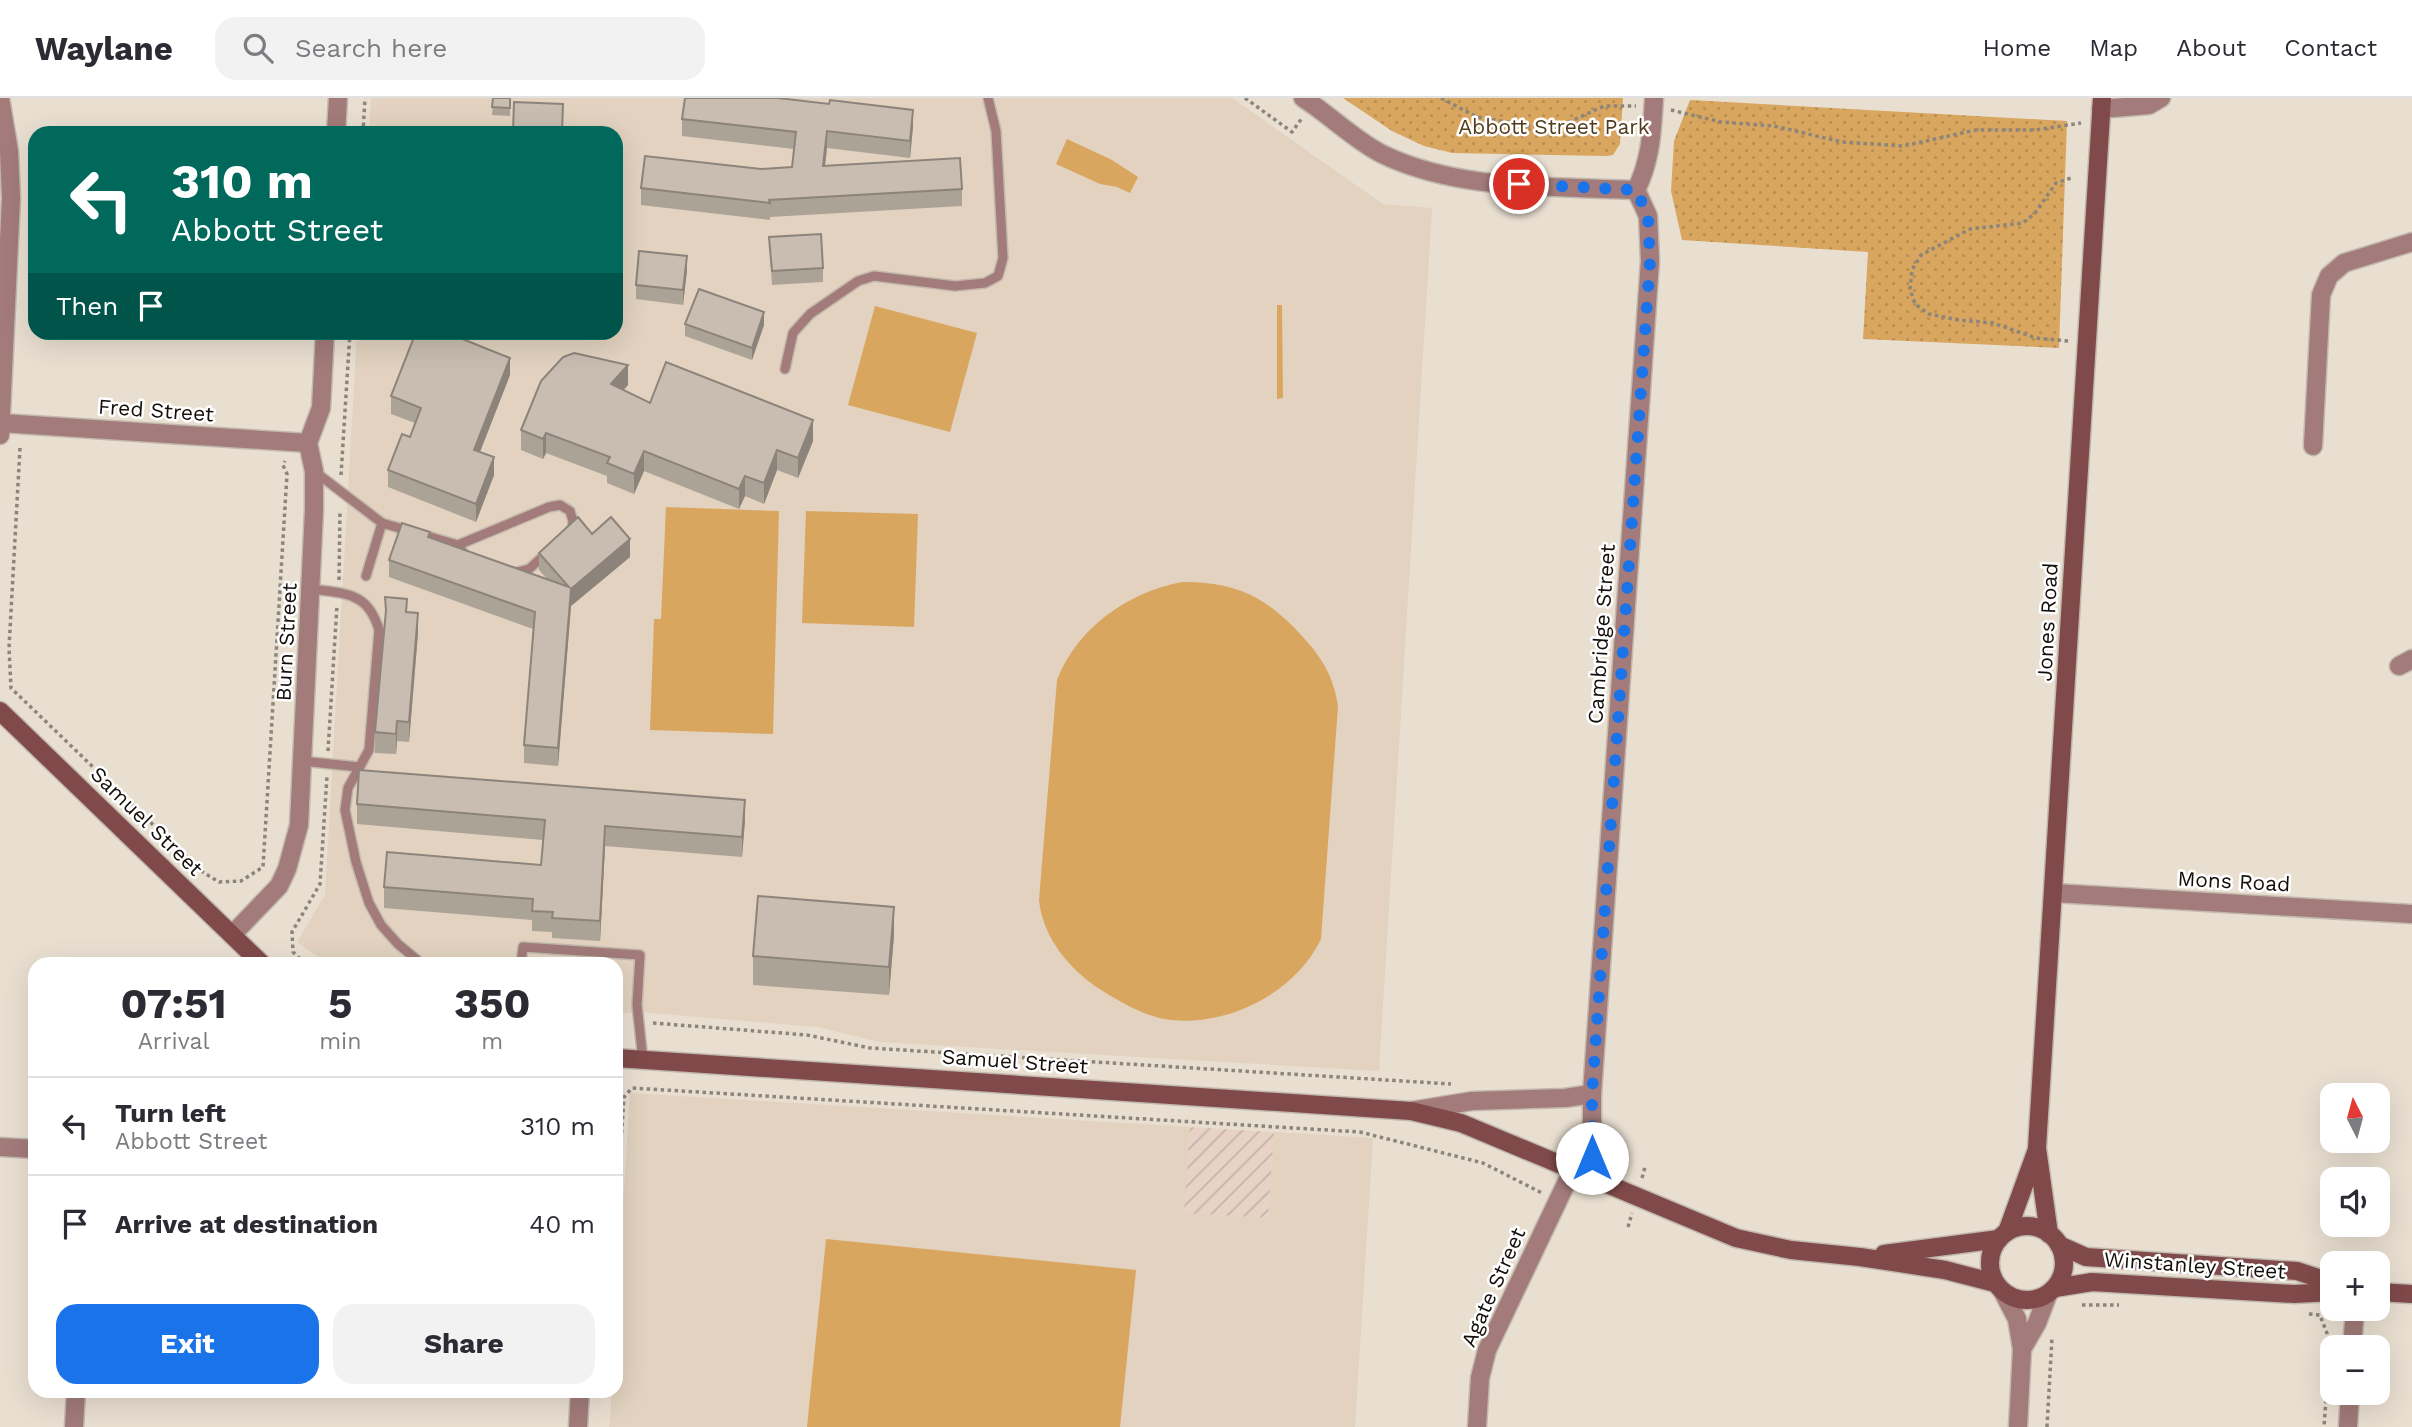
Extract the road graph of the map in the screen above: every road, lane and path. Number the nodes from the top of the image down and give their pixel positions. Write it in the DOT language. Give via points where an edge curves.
graph roads {
  1 [pos="0,98"];
  2 [pos="338,98"];
  3 [pos="366,98"];
  4 [pos="988,98"];
  5 [pos="1245,98"];
  6 [pos="1303,98"];
  7 [pos="1441,98"];
  8 [pos="2161,98"];
  9 [pos="1653,102"];
  10 [pos="2101,103"];
  11 [pos="1302,118"];
  12 [pos="336,126"];
  13 [pos="364,126"];
  14 [pos="2071,178"];
  15 [pos="1636,190"];
  16 [pos="6,197"];
  17 [pos="2412,242"];
  18 [pos="325,340"];
  19 [pos="349,340"];
  20 [pos="2087,342"];
  21 [pos="785,369"];
  22 [pos="1,423"];
  23 [pos="0,435"];
  24 [pos="308,443"];
  25 [pos="2313,446"];
  26 [pos="20,448"];
  27 [pos="286,459"];
  28 [pos="314,471"];
  29 [pos="341,490"];
  30 [pos="382,523"];
  31 [pos="565,538"];
  32 [pos="458,545"];
  33 [pos="556,546"];
  34 [pos="480,564"];
  35 [pos="504,571"];
  36 [pos="366,576"];
  37 [pos="312,589"];
  38 [pos="338,593"];
  39 [pos="0,711"];
  40 [pos="302,761"];
  41 [pos="327,764"];
  42 [pos="359,768"];
  43 [pos="2054,892"];
  44 [pos="2412,914"];
  45 [pos="232,935"];
  46 [pos="255,957"];
  47 [pos="298,957"];
  48 [pos="414,957"];
  49 [pos="522,957"];
  50 [pos="639,1023"];
  51 [pos="623,1059"];
  52 [pos="643,1060"];
  53 [pos="1455,1084"];
  54 [pos="1592,1094"];
  55 [pos="1411,1111"];
  56 [pos="623,1112"];
  57 [pos="0,1147"];
  58 [pos="28,1149"];
  59 [pos="2037,1149"];
  60 [pos="1572,1171"];
  61 [pos="1592,1179"];
  62 [pos="1542,1193"];
  63 [pos="2003,1235"];
  64 [pos="2054,1240"];
  65 [pos="1860,1256"];
  66 [pos="2320,1279"];
  67 [pos="1999,1288"];
  68 [pos="2052,1291"];
  69 [pos="2320,1293"];
  70 [pos="2390,1293"];
  71 [pos="2412,1294"];
  72 [pos="2078,1305"];
  73 [pos="2129,1305"];
  74 [pos="2306,1314"];
  75 [pos="2052,1329"];
  76 [pos="2022,1349"];
  77 [pos="76,1398"];
  78 [pos="580,1398"];
  79 [pos="2349,1405"];
  80 [pos="74,1427"];
  81 [pos="578,1427"];
  82 [pos="1477,1427"];
  83 [pos="2018,1427"];
  84 [pos="2047,1427"];
  85 [pos="2324,1427"];
  86 [pos="2348,1427"];
  1 -- 16 [label="street" via="9,151"];
  2 -- 12 [label="street"];
  3 -- 13 [label="path"];
  4 -- 21 [label="lane" via="996,131 1003,258 998,276 985,283 955,286 874,276 858,281 810,314 793,333"];
  5 -- 11 [label="path" via="1292,132"];
  6 -- 15 [label="street" via="1349,134 1422,170 1493,183"];
  7 -- 9 [label="path" via="1477,117 1530,126 1567,123 1604,106"];
  8 -- 10 [label="street" via="2149,104"];
  9 -- 10 [label="path" via="1721,122 1773,126 1842,142 1903,146 1976,130 2080,124"];
  9 -- 15 [label="street" via="1650,151"];
  10 -- 20 [label="street, Jones Road"];
  14 -- 20 [label="path" via="2056,183 2023,223 1970,229 1921,255 1912,270 1910,289 1915,303 1928,314 1993,323 2036,338"];
  15 -- 54 [label="street, Cambridge Street" via="1648,216 1650,261"];
  16 -- 22 [label="street"];
  17 -- 25 [label="street" via="2344,262 2329,276 2321,295"];
  18 -- 24 [label="street" via="321,408"];
  19 -- 29 [label="path"];
  20 -- 43 [label="street, Jones Road"];
  22 -- 23 [label="street"];
  22 -- 24 [label="street, Fred Street"];
  24 -- 28 [label="street, Burn Street"];
  26 -- 27 [label="path" via="11,688 158,831 219,882 242,881 263,867"];
  28 -- 29 [label="lane"];
  28 -- 37 [label="street, Burn Street"];
  29 -- 30 [label="lane"];
  29 -- 38 [label="path"];
  30 -- 32 [label="lane"];
  30 -- 36 [label="lane"];
  31 -- 32 [label="lane" via="573,521 570,511 559,505"];
  32 -- 34 [label="lane" via="468,560"];
  33 -- 35 [label="lane" via="521,573"];
  37 -- 38 [label="lane"];
  37 -- 40 [label="street, Burn Street"];
  38 -- 41 [label="path"];
  38 -- 42 [label="lane" via="371,609 379,630 369,750"];
  39 -- 45 [label="street, Samuel Street"];
  40 -- 41 [label="lane"];
  40 -- 45 [label="street, Burn Street" via="299,825 287,869 279,886"];
  41 -- 42 [label="lane"];
  41 -- 47 [label="path" via="320,884 292,932 293,952"];
  42 -- 48 [label="lane" via="348,788 345,810 356,862 381,925"];
  43 -- 44 [label="street, Mons Road"];
  43 -- 59 [label="street, Jones Road"];
  45 -- 46 [label="street, Samuel Street"];
  49 -- 50 [label="lane" via="523,947 640,954"];
  50 -- 52 [label="lane"];
  50 -- 53 [label="path" via="807,1035 870,1048"];
  51 -- 52 [label="street, Samuel Street"];
  52 -- 55 [label="street, Samuel Street"];
  54 -- 55 [label="street, Samuel Street" via="1472,1101"];
  54 -- 61 [label="street, Cambridge Street"];
  55 -- 60 [label="street, Samuel Street" via="1461,1123"];
  56 -- 62 [label="path" via="624,1097 632,1088 1360,1132 1483,1163"];
  57 -- 58 [label="street"];
  59 -- 63 [label="street, Jones Road"];
  59 -- 64 [label="street, Jones Road"];
  60 -- 61 [label="street, Samuel Street"];
  60 -- 82 [label="street, Agate Street" via="1487,1350"];
  61 -- 65 [label="street, Samuel Street" via="1736,1238 1791,1250"];
  63 -- 64 [label="street" via="2029,1227"];
  63 -- 65 [label="street, Samuel Street" via="1960,1246"];
  63 -- 67 [label="street" via="1990,1261"];
  64 -- 66 [label="street, Winstanley Street" via="2086,1257 2297,1271"];
  64 -- 68 [label="street" via="2064,1267"];
  65 -- 67 [label="street, Samuel Street" via="1945,1270"];
  67 -- 68 [label="street" via="2017,1299 2033,1300"];
  67 -- 76 [label="street" via="2017,1319"];
  68 -- 69 [label="street, Winstanley Street" via="2092,1282"];
  68 -- 76 [label="street"];
  70 -- 71 [label="street"];
  72 -- 73 [label="path"];
  74 -- 85 [label="path" via="2320,1315 2330,1341"];
  75 -- 84 [label="path"];
  76 -- 83 [label="street"];
  77 -- 80 [label="street"];
  78 -- 81 [label="street"];
  79 -- 86 [label="street"];
}
